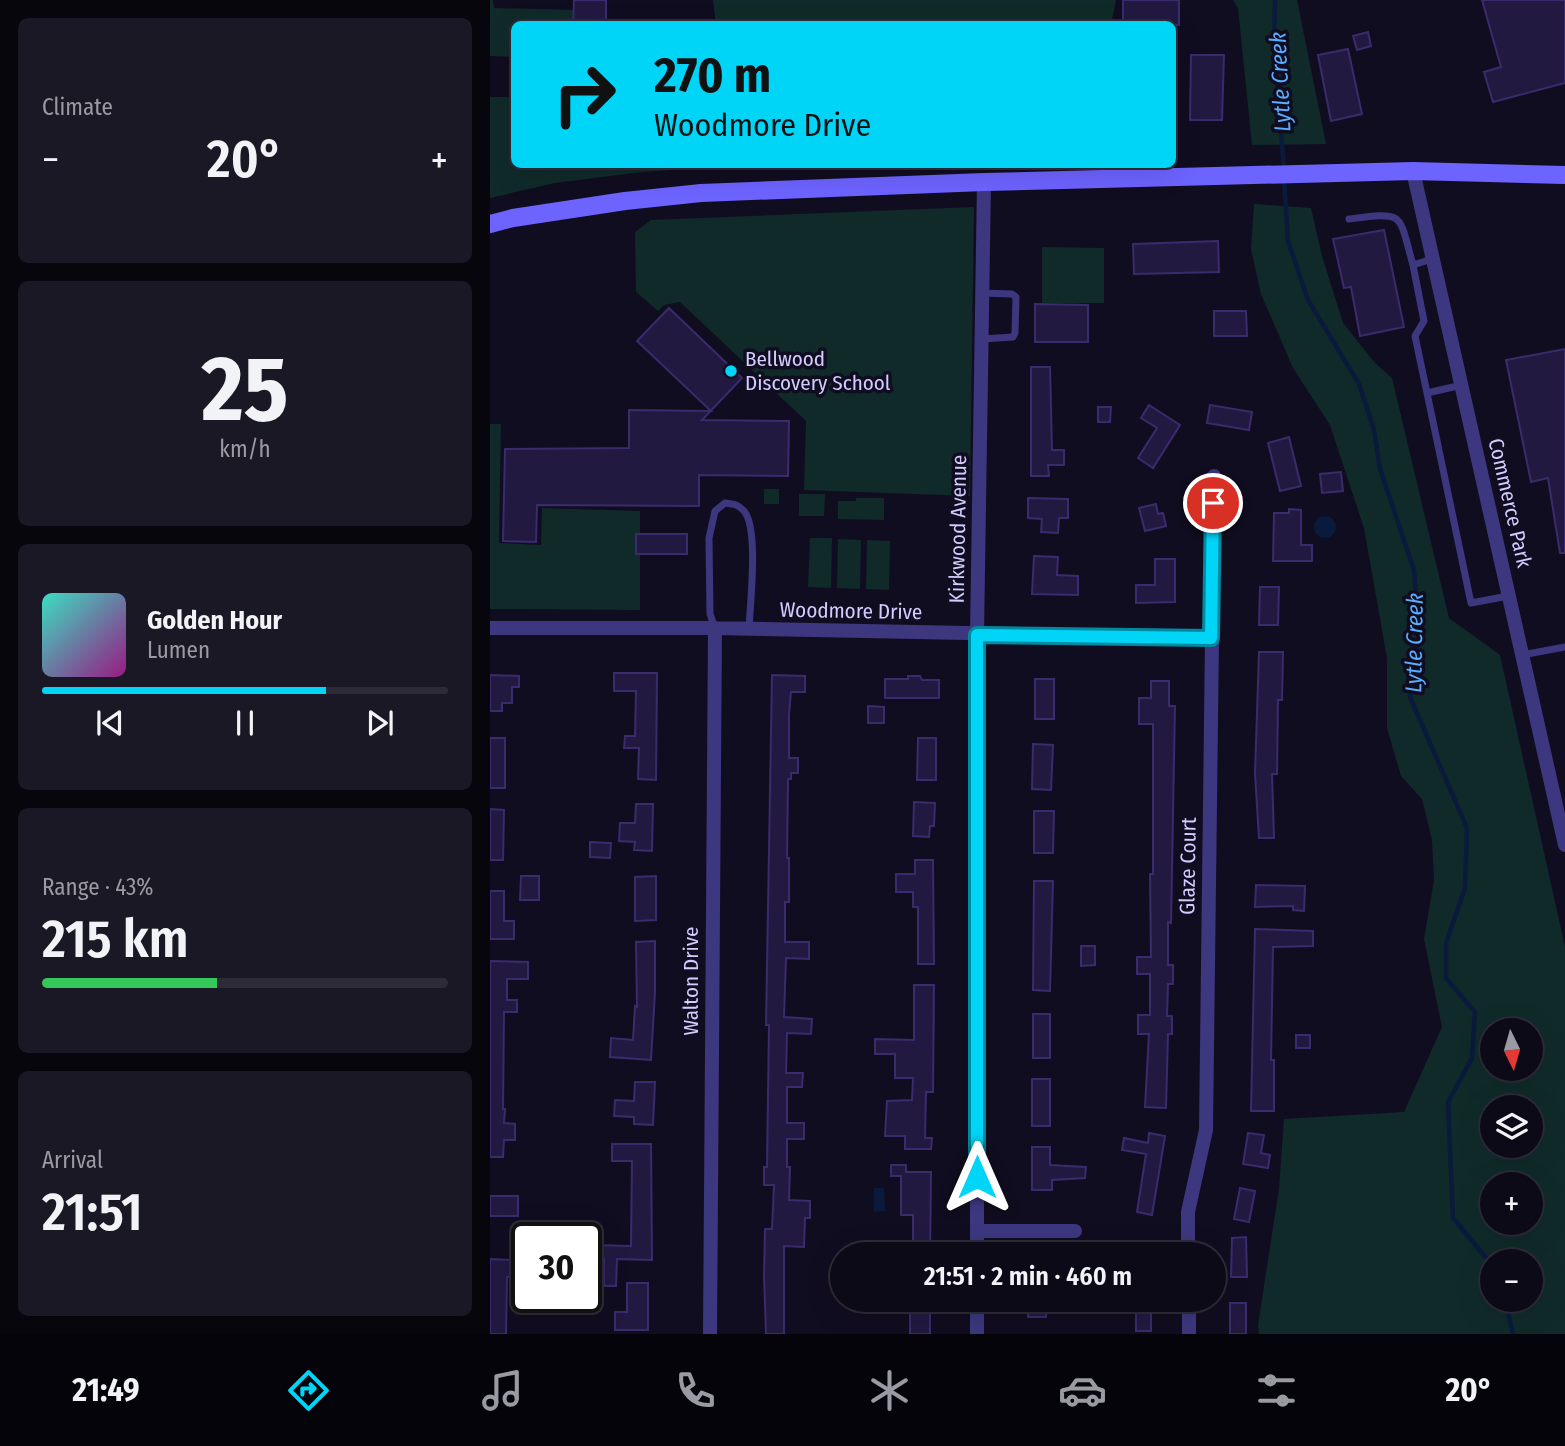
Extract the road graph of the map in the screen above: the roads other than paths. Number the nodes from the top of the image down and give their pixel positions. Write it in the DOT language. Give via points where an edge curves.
graph roads {
  1 [pos="1413,171"];
  2 [pos="1565,174"];
  3 [pos="984,183"];
  4 [pos="1349,219"];
  5 [pos="490,224"];
  6 [pos="1433,259"];
  7 [pos="1413,265"];
  8 [pos="982,293"];
  9 [pos="982,339"];
  10 [pos="1461,385"];
  11 [pos="1427,393"];
  12 [pos="1214,476"];
  13 [pos="1509,596"];
  14 [pos="490,628"];
  15 [pos="715,628"];
  16 [pos="749,629"];
  17 [pos="977,635"];
  18 [pos="1211,638"];
  19 [pos="1565,647"];
  20 [pos="1522,655"];
  21 [pos="1565,845"];
  22 [pos="977,1231"];
  23 [pos="1075,1231"];
  24 [pos="977,1242"];
  25 [pos="1188,1242"];
  26 [pos="977,1312"];
  27 [pos="1189,1312"];
  28 [pos="710,1334"];
  29 [pos="977,1334"];
  30 [pos="1189,1334"];
  1 -- 2 [label="main road"];
  1 -- 3 [label="main road"];
  1 -- 6 [label="street, Commerce Park"];
  3 -- 5 [label="main road" via="701,193"];
  3 -- 8 [label="street, Kirkwood Avenue"];
  4 -- 7 [label="lane" via="1395,217 1401,222"];
  6 -- 7 [label="lane"];
  6 -- 10 [label="street, Commerce Park"];
  7 -- 11 [label="lane" via="1424,321 1415,336"];
  8 -- 9 [label="street, Kirkwood Avenue"];
  8 -- 9 [label="lane" via="1016,297 1016,333"];
  9 -- 17 [label="street, Kirkwood Avenue"];
  10 -- 11 [label="lane"];
  10 -- 13 [label="street, Commerce Park"];
  11 -- 13 [label="lane" via="1471,603"];
  12 -- 18 [label="street, Glaze Court"];
  13 -- 20 [label="street, Commerce Park"];
  14 -- 15 [label="street, Woodmore Drive"];
  15 -- 16 [label="street, Woodmore Drive"];
  15 -- 16 [label="lane" via="710,614 709,538 715,511 725,503 737,504 746,513 752,537"];
  15 -- 28 [label="street, Walton Drive"];
  16 -- 17 [label="street, Woodmore Drive"];
  17 -- 18 [label="street, Woodmore Drive"];
  17 -- 22 [label="street, Kirkwood Avenue"];
  18 -- 25 [label="street, Glaze Court" via="1206,1130 1188,1212"];
  19 -- 20 [label="lane"];
  20 -- 21 [label="street, Commerce Park"];
  22 -- 23 [label="street"];
  22 -- 24 [label="street, Kirkwood Avenue"];
  26 -- 29 [label="street"];
  27 -- 30 [label="street"];
}
